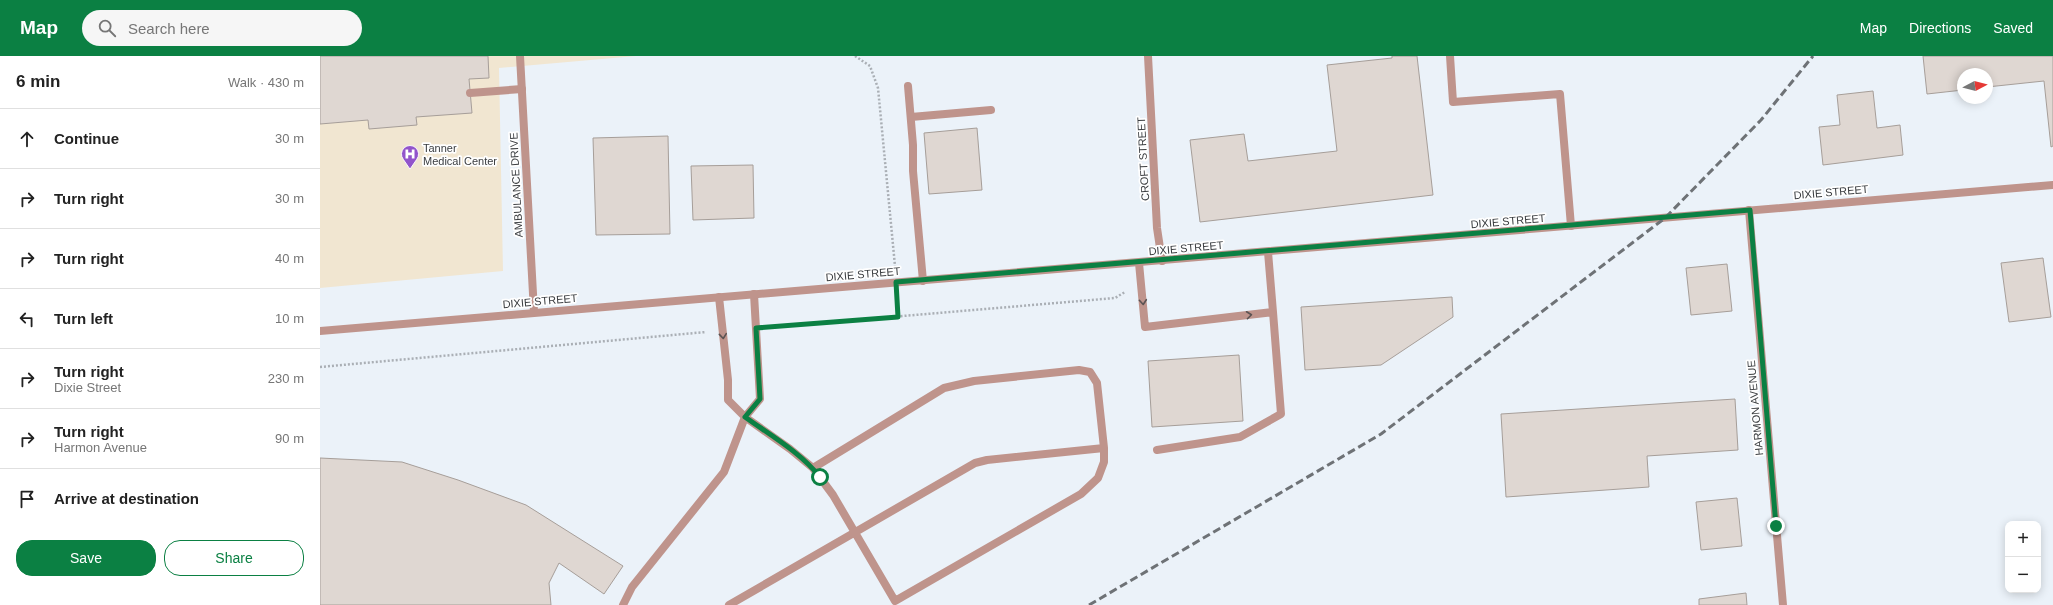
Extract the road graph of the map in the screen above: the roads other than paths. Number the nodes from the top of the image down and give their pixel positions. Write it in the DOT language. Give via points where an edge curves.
graph roads {
  1 [pos="520,56"];
  2 [pos="1148,56"];
  3 [pos="1450,56"];
  4 [pos="908,86"];
  5 [pos="522,89"];
  6 [pos="470,93"];
  7 [pos="991,110"];
  8 [pos="911,117"];
  9 [pos="2053,185"];
  10 [pos="1750,210"];
  11 [pos="1571,226"];
  12 [pos="1268,252"];
  13 [pos="1162,261"];
  14 [pos="1140,263"];
  15 [pos="923,281"];
  16 [pos="754,294"];
  17 [pos="719,297"];
  18 [pos="534,312"];
  19 [pos="1273,312"];
  20 [pos="320,331"];
  21 [pos="745,417"];
  22 [pos="1104,448"];
  23 [pos="1157,450"];
  24 [pos="813,468"];
  25 [pos="856,533"];
  26 [pos="892,603"];
  27 [pos="622,605"];
  28 [pos="729,605"];
  29 [pos="1783,605"];
  1 -- 5 [label="street, AMBULANCE DRIVE"];
  2 -- 13 [label="street, CROFT STREET" via="1157,228"];
  3 -- 11 [label="street" via="1453,102 1560,94"];
  4 -- 8 [label="street"];
  5 -- 6 [label="street"];
  5 -- 18 [label="street, AMBULANCE DRIVE"];
  7 -- 8 [label="street"];
  8 -- 15 [label="street"];
  9 -- 10 [label="street, DIXIE STREET"];
  10 -- 11 [label="street, DIXIE STREET"];
  10 -- 29 [label="street, HARMON AVENUE"];
  11 -- 12 [label="street, DIXIE STREET"];
  12 -- 13 [label="street, DIXIE STREET"];
  12 -- 19 [label="street"];
  13 -- 14 [label="street, DIXIE STREET"];
  14 -- 15 [label="street, DIXIE STREET"];
  14 -- 19 [label="street, one-way" via="1145,327"];
  15 -- 16 [label="street, DIXIE STREET"];
  16 -- 17 [label="street, DIXIE STREET"];
  16 -- 21 [label="street" via="760,399"];
  17 -- 18 [label="street, DIXIE STREET"];
  17 -- 21 [label="street, one-way" via="728,400"];
  18 -- 20 [label="street, DIXIE STREET"];
  19 -- 23 [label="street" via="1281,414 1240,437"];
  21 -- 24 [label="street"];
  21 -- 27 [label="street" via="724,472 632,587"];
  22 -- 24 [label="street" via="1097,383 1090,372 1079,370 974,381 944,388"];
  22 -- 25 [label="street" via="976,463"];
  22 -- 26 [label="street" via="1104,462 1098,478 1081,494"];
  24 -- 25 [label="street"];
  25 -- 26 [label="street"];
  25 -- 28 [label="street"];
}
